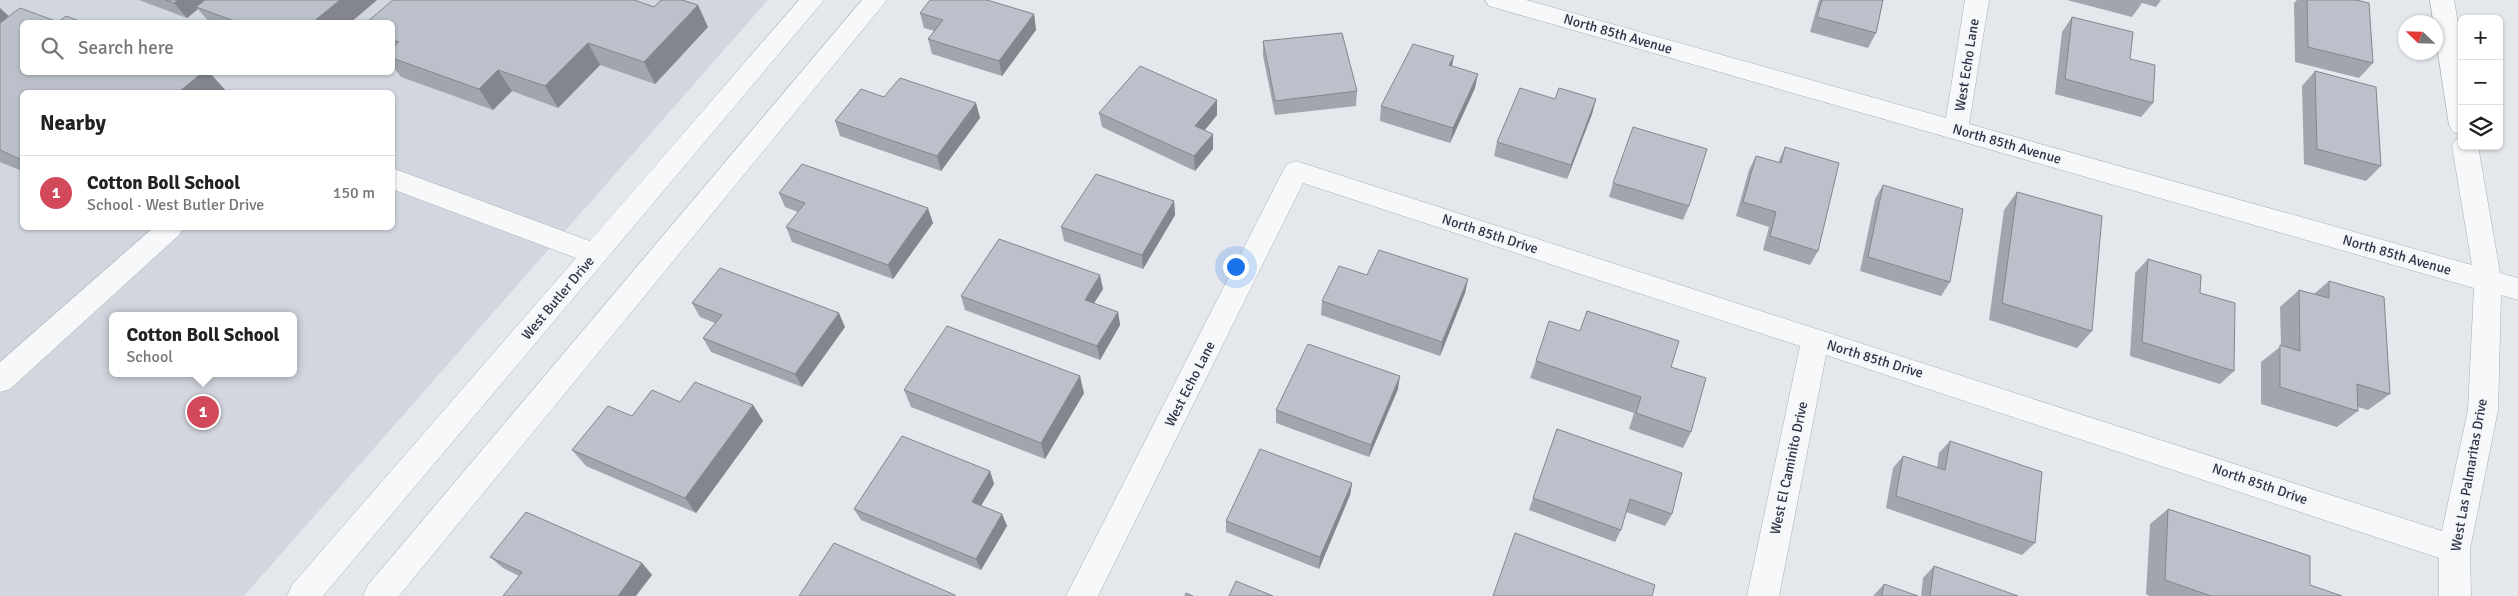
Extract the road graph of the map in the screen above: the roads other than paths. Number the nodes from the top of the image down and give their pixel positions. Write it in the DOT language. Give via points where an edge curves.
graph roads {
  1 [pos="812,0"];
  2 [pos="875,0"];
  3 [pos="1977,0"];
  4 [pos="2442,0"];
  5 [pos="1510,2"];
  6 [pos="2459,105"];
  7 [pos="1956,130"];
  8 [pos="2466,150"];
  9 [pos="1296,170"];
  10 [pos="395,179"];
  11 [pos="168,230"];
  12 [pos="595,254"];
  13 [pos="2488,281"];
  14 [pos="2518,289"];
  15 [pos="1815,340"];
  16 [pos="3,372"];
  17 [pos="2454,549"];
  18 [pos="304,596"];
  19 [pos="379,596"];
  20 [pos="1082,596"];
  21 [pos="1763,596"];
  22 [pos="2455,596"];
  1 -- 12 [label="street, West Butler Drive"];
  2 -- 19 [label="street"];
  3 -- 7 [label="street, West Echo Lane"];
  4 -- 6 [label="street"];
  5 -- 7 [label="street, North 85th Avenue"];
  7 -- 13 [label="street, North 85th Avenue"];
  8 -- 13 [label="street, West Las Palmaritas Drive"];
  9 -- 15 [label="street, North 85th Drive"];
  9 -- 20 [label="street, West Echo Lane"];
  10 -- 12 [label="street"];
  11 -- 16 [label="street"];
  12 -- 18 [label="street, West Butler Drive"];
  13 -- 14 [label="street, North 85th Avenue"];
  13 -- 17 [label="street, West Las Palmaritas Drive" via="2483,410"];
  15 -- 17 [label="street, North 85th Drive"];
  15 -- 21 [label="street, West El Caminito Drive"];
  17 -- 22 [label="street, West Las Palmaritas Drive"];
}
